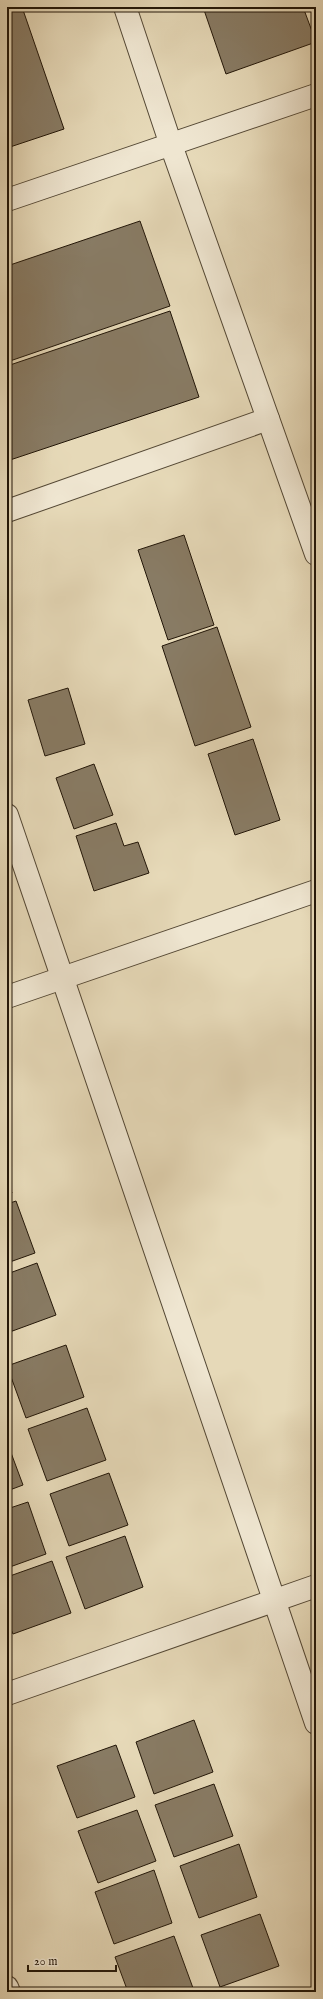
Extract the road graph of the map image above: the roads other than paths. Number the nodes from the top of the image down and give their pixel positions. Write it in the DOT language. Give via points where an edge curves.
graph roads {
  1 [pos="125,7"];
  2 [pos="316,95"];
  3 [pos="172,145"];
  4 [pos="7,200"];
  5 [pos="268,419"];
  6 [pos="7,511"];
  7 [pos="316,554"];
  8 [pos="7,815"];
  9 [pos="316,891"];
  10 [pos="63,978"];
  11 [pos="7,997"];
  12 [pos="316,1586"];
  13 [pos="274,1601"];
  14 [pos="7,1694"];
  15 [pos="316,1723"];
  16 [pos="7,1987"];
  17 [pos="9,1992"];
  1 -- 3 [label="lane"];
  2 -- 3 [label="lane"];
  3 -- 4 [label="lane"];
  3 -- 5 [label="lane"];
  5 -- 6 [label="lane"];
  5 -- 7 [label="lane"];
  8 -- 10 [label="lane"];
  9 -- 10 [label="lane"];
  10 -- 11 [label="lane"];
  10 -- 13 [label="lane"];
  12 -- 13 [label="lane"];
  13 -- 14 [label="lane"];
  13 -- 15 [label="lane"];
  16 -- 17 [label="lane"];
}
